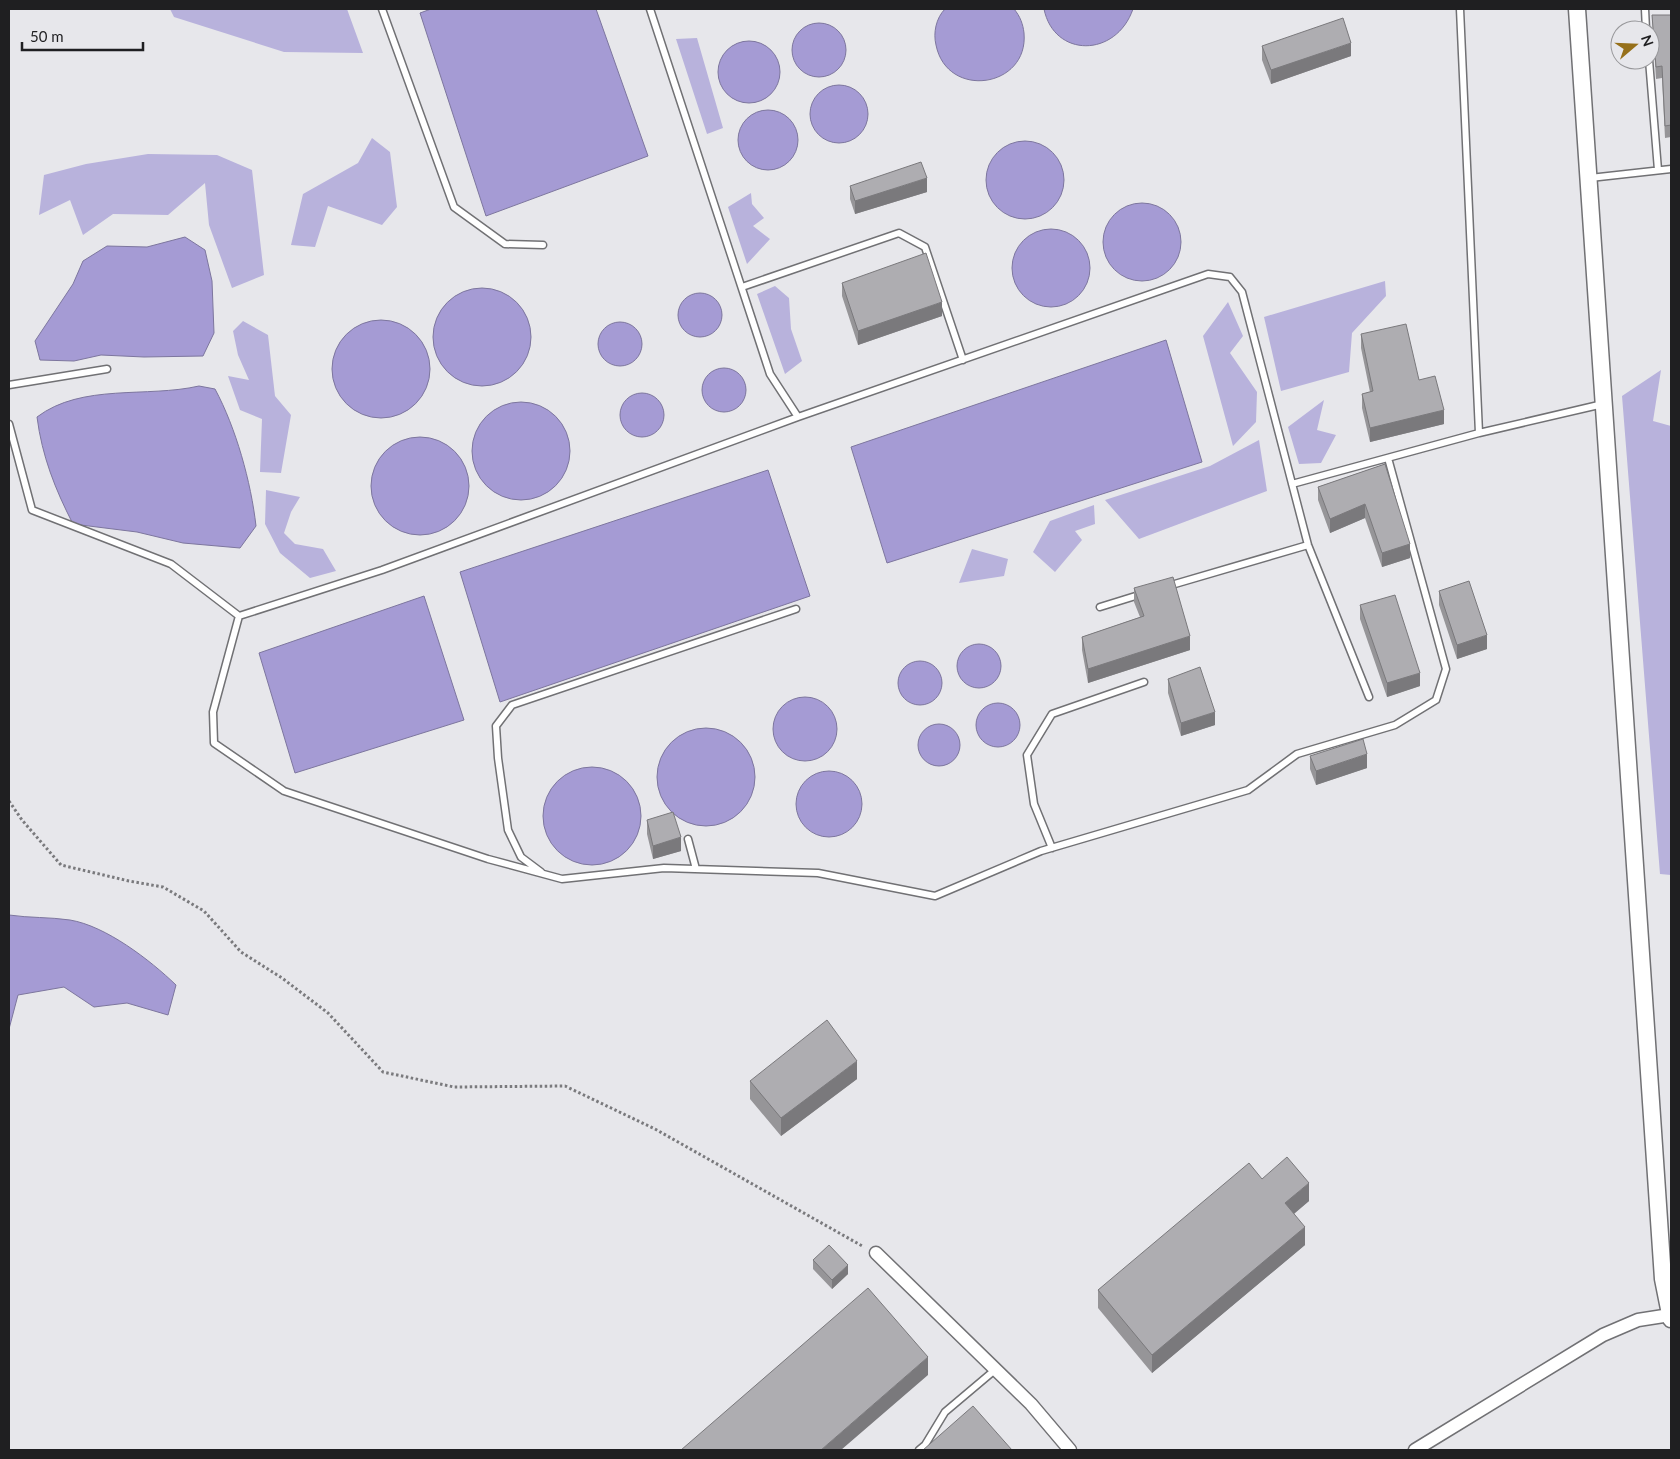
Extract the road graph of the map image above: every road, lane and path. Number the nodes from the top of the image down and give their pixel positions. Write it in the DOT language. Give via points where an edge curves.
graph roads {
  1 [pos="382,9"];
  2 [pos="650,9"];
  3 [pos="1460,9"];
  4 [pos="1578,9"];
  5 [pos="1650,70"];
  6 [pos="1671,169"];
  7 [pos="1658,170"];
  8 [pos="1589,178"];
  9 [pos="543,245"];
  10 [pos="742,287"];
  11 [pos="963,360"];
  12 [pos="107,369"];
  13 [pos="9,385"];
  14 [pos="1604,404"];
  15 [pos="798,417"];
  16 [pos="9,424"];
  17 [pos="1479,433"];
  18 [pos="1388,458"];
  19 [pos="1292,484"];
  20 [pos="1308,545"];
  21 [pos="1157,590"];
  22 [pos="1147,593"];
  23 [pos="1100,607"];
  24 [pos="796,609"];
  25 [pos="240,616"];
  26 [pos="1144,682"];
  27 [pos="1369,697"];
  28 [pos="9,802"];
  29 [pos="688,839"];
  30 [pos="1052,848"];
  31 [pos="696,869"];
  32 [pos="544,874"];
  33 [pos="876,1253"];
  34 [pos="1671,1317"];
  35 [pos="996,1369"];
  36 [pos="920,1450"];
  37 [pos="1070,1450"];
  38 [pos="1415,1450"];
  1 -- 9 [label="lane" via="454,207 505,244"];
  2 -- 10 [label="lane"];
  3 -- 17 [label="lane"];
  4 -- 8 [label="street"];
  5 -- 7 [label="lane"];
  6 -- 7 [label="lane"];
  7 -- 8 [label="lane"];
  8 -- 14 [label="street"];
  10 -- 11 [label="lane" via="899,233 925,247"];
  10 -- 15 [label="lane" via="770,374"];
  11 -- 15 [label="lane"];
  11 -- 19 [label="lane" via="1208,274 1230,277 1242,292"];
  12 -- 13 [label="lane"];
  14 -- 17 [label="lane"];
  14 -- 34 [label="street" via="1663,1279"];
  15 -- 25 [label="lane" via="382,570"];
  16 -- 25 [label="lane" via="32,510 171,564"];
  17 -- 18 [label="lane"];
  18 -- 19 [label="lane"];
  18 -- 30 [label="lane" via="1446,669 1436,700 1395,725 1297,754 1248,790"];
  19 -- 20 [label="lane"];
  20 -- 21 [label="lane"];
  20 -- 27 [label="lane"];
  22 -- 23 [label="lane"];
  24 -- 32 [label="lane" via="512,705 496,726 508,830 522,857"];
  25 -- 32 [label="lane" via="213,712 214,743 284,791 488,859"];
  26 -- 30 [label="lane" via="1052,714 1027,754 1034,804"];
  28 -- 33 [label="path" via="61,865 163,887 204,911 241,952 328,1013 382,1072 454,1086 565,1086 655,1129"];
  29 -- 31 [label="lane"];
  30 -- 31 [label="lane" via="936,896 818,873"];
  31 -- 32 [label="lane" via="664,868 562,879"];
  33 -- 35 [label="street"];
  34 -- 38 [label="street" via="1638,1320 1603,1335"];
  35 -- 36 [label="lane" via="945,1412"];
  35 -- 37 [label="street"];
}
